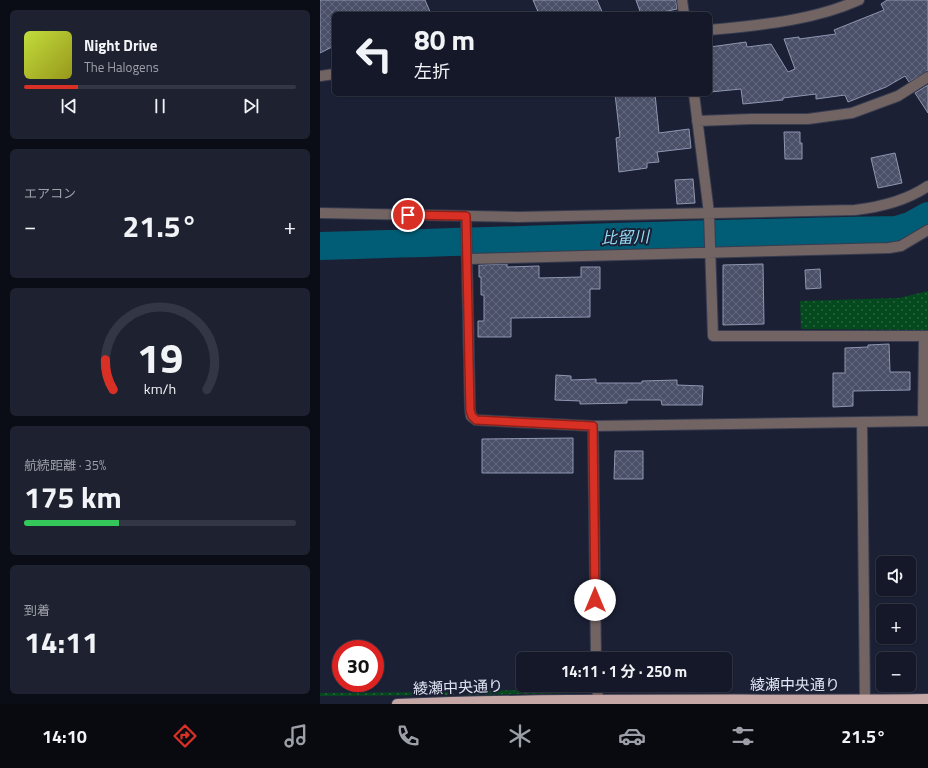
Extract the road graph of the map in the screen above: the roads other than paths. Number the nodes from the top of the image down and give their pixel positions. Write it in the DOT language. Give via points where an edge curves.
graph roads {
  1 [pos="682,0"];
  2 [pos="859,0"];
  3 [pos="684,12"];
  4 [pos="712,30"];
  5 [pos="332,74"];
  6 [pos="320,76"];
  7 [pos="928,77"];
  8 [pos="694,96"];
  9 [pos="698,121"];
  10 [pos="928,186"];
  11 [pos="320,212"];
  12 [pos="709,213"];
  13 [pos="466,216"];
  14 [pos="928,230"];
  15 [pos="710,248"];
  16 [pos="467,254"];
  17 [pos="926,336"];
  18 [pos="926,421"];
  19 [pos="862,422"];
  20 [pos="593,426"];
  21 [pos="596,652"];
  22 [pos="597,692"];
  23 [pos="928,699"];
  24 [pos="598,700"];
  25 [pos="865,702"];
  26 [pos="397,704"];
  1 -- 3 [label="street"];
  2 -- 4 [label="street" via="818,14 765,24"];
  5 -- 6 [label="street"];
  7 -- 9 [label="street" via="898,96 852,113 808,119"];
  8 -- 9 [label="street"];
  9 -- 12 [label="street"];
  10 -- 12 [label="street" via="898,202 880,207 855,210"];
  11 -- 13 [label="street"];
  12 -- 13 [label="street"];
  12 -- 15 [label="street"];
  13 -- 16 [label="street"];
  14 -- 15 [label="street" via="901,246 889,248"];
  15 -- 16 [label="street"];
  15 -- 17 [label="street" via="713,336"];
  16 -- 20 [label="street" via="472,416 476,420"];
  17 -- 18 [label="street"];
  18 -- 19 [label="street"];
  19 -- 20 [label="street"];
  19 -- 25 [label="street"];
  20 -- 21 [label="street"];
  22 -- 24 [label="street"];
  23 -- 25 [label="main road, 綾瀬中央通り"];
  24 -- 25 [label="main road, 綾瀬中央通り"];
  24 -- 26 [label="main road, 綾瀬中央通り"];
}
